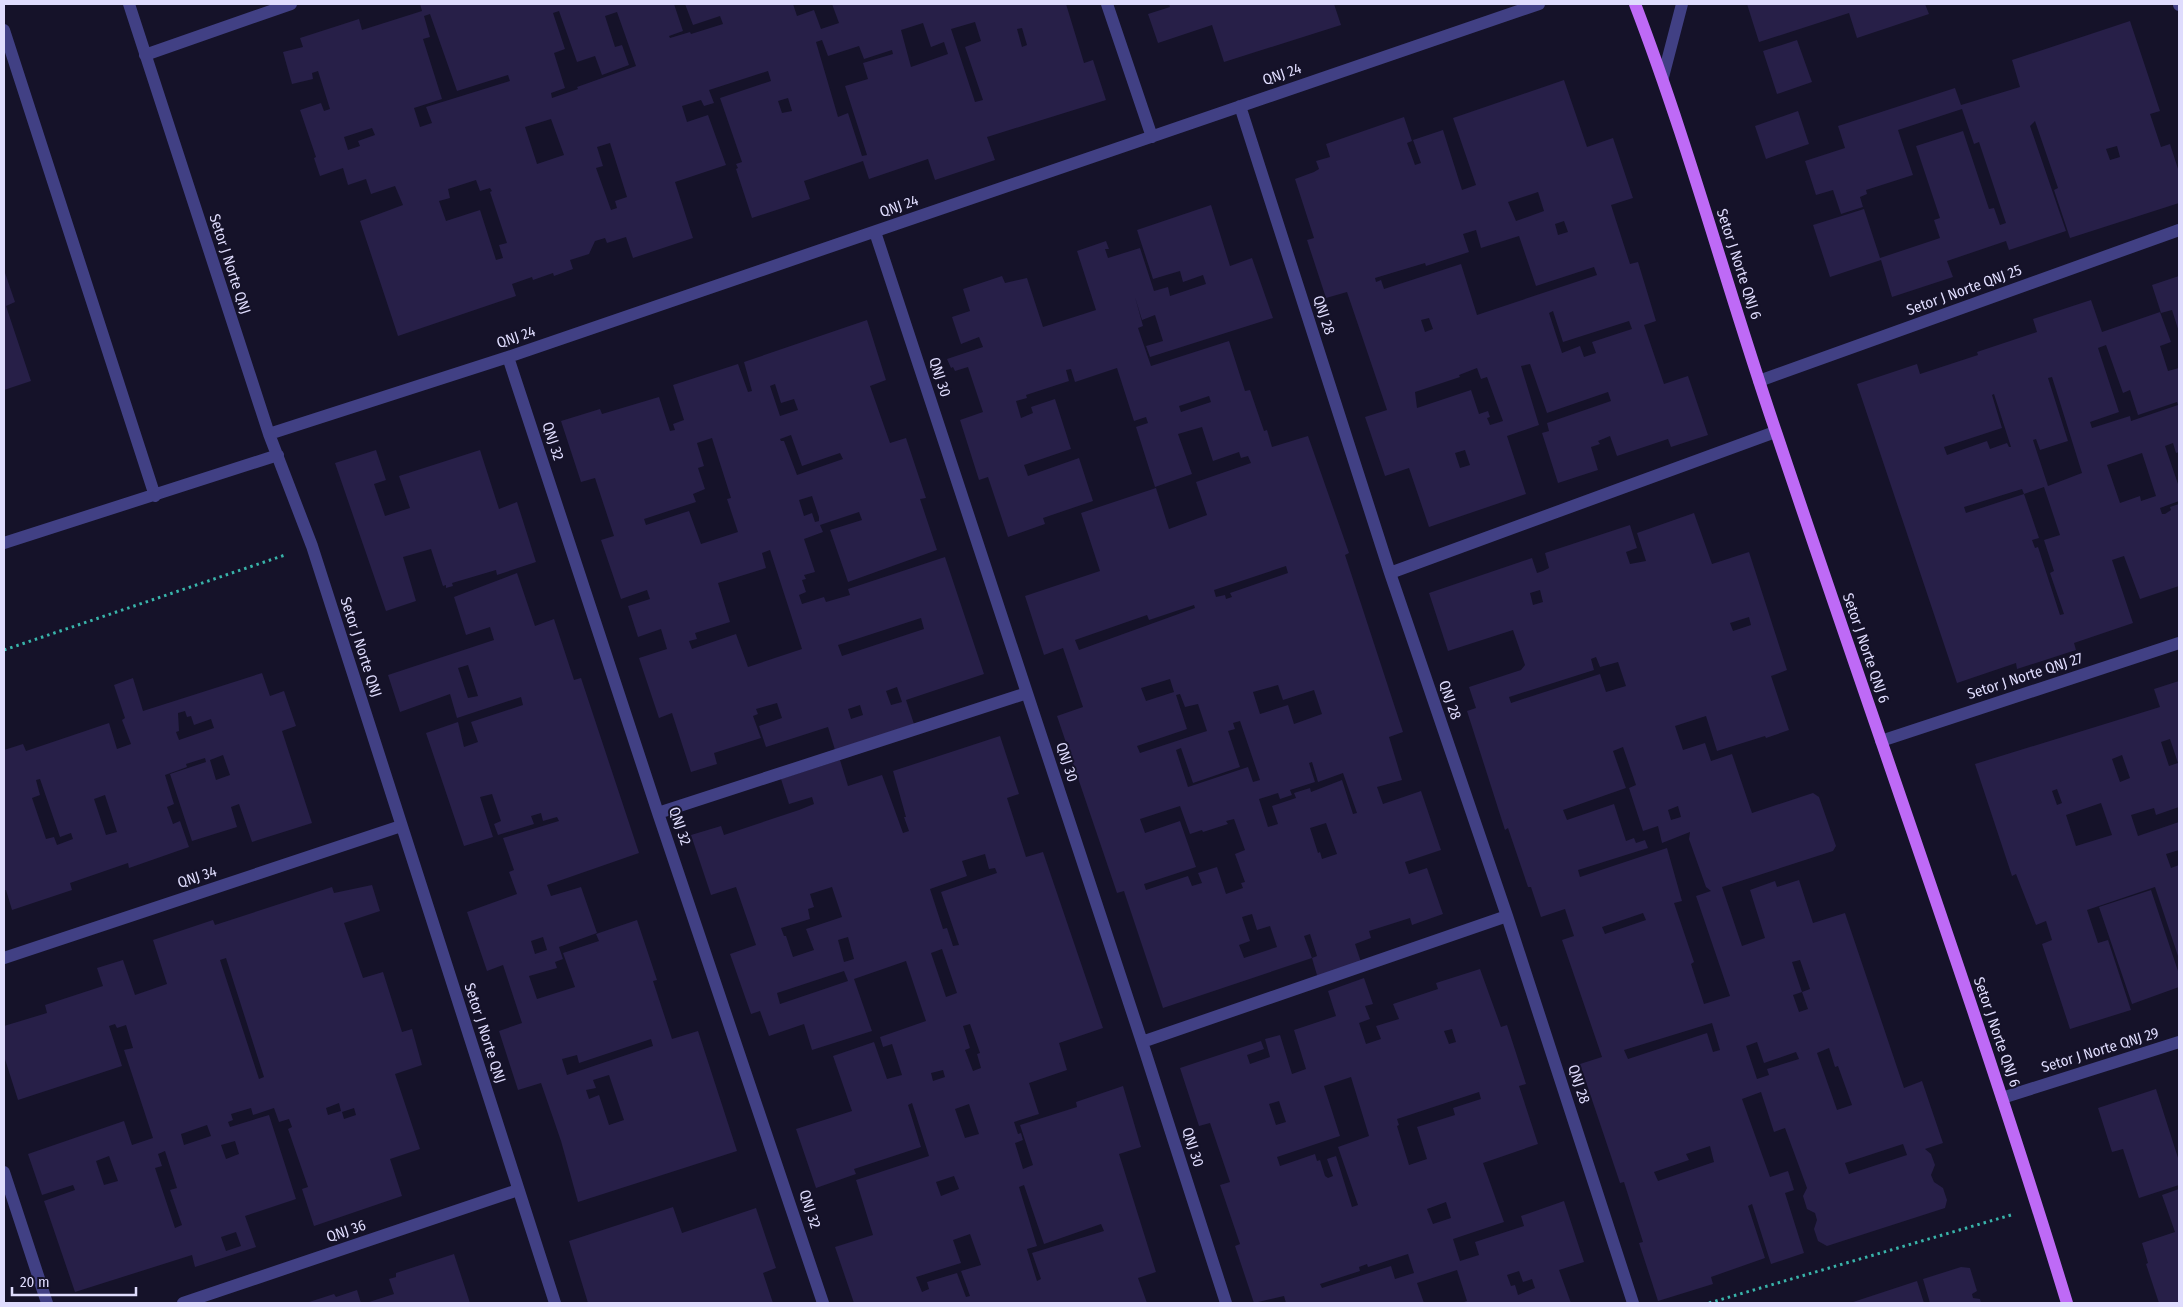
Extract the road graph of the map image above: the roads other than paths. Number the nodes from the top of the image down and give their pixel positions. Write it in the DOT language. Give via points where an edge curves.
graph roads {
  1 [pos="129,4"];
  2 [pos="291,4"];
  3 [pos="1107,4"];
  4 [pos="1539,4"];
  5 [pos="1635,4"];
  6 [pos="1682,4"];
  7 [pos="4,30"];
  8 [pos="145,55"];
  9 [pos="1663,77"];
  10 [pos="1240,106"];
  11 [pos="1152,137"];
  12 [pos="2179,230"];
  13 [pos="875,232"];
  14 [pos="508,357"];
  15 [pos="1759,381"];
  16 [pos="1776,432"];
  17 [pos="268,434"];
  18 [pos="278,455"];
  19 [pos="155,496"];
  20 [pos="4,543"];
  21 [pos="1390,573"];
  22 [pos="2179,642"];
  23 [pos="1027,693"];
  24 [pos="1881,741"];
  25 [pos="658,812"];
  26 [pos="401,826"];
  27 [pos="1507,916"];
  28 [pos="4,958"];
  29 [pos="1142,1042"];
  30 [pos="2179,1042"];
  31 [pos="2002,1098"];
  32 [pos="4,1172"];
  33 [pos="518,1190"];
  34 [pos="47,1303"];
  35 [pos="183,1303"];
  36 [pos="555,1303"];
  37 [pos="823,1303"];
  38 [pos="1226,1303"];
  39 [pos="1633,1303"];
  40 [pos="2067,1303"];
  1 -- 8 [label="street, Setor J Norte QNJ"];
  2 -- 8 [label="street"];
  3 -- 11 [label="street"];
  4 -- 10 [label="street, QNJ 24"];
  5 -- 9 [label="main road, Setor J Norte QNJ 6"];
  6 -- 9 [label="street"];
  7 -- 19 [label="street"];
  8 -- 17 [label="street, Setor J Norte QNJ"];
  9 -- 15 [label="main road, Setor J Norte QNJ 6"];
  10 -- 11 [label="street, QNJ 24"];
  10 -- 21 [label="street, QNJ 28"];
  11 -- 13 [label="street, QNJ 24"];
  12 -- 15 [label="street, Setor J Norte QNJ 25"];
  13 -- 14 [label="street, QNJ 24"];
  13 -- 23 [label="street, QNJ 30"];
  14 -- 17 [label="street, QNJ 24"];
  14 -- 25 [label="street, QNJ 32"];
  15 -- 16 [label="main road, Setor J Norte QNJ 6"];
  16 -- 21 [label="street"];
  16 -- 24 [label="main road, Setor J Norte QNJ 6"];
  17 -- 18 [label="street, Setor J Norte QNJ"];
  18 -- 19 [label="street"];
  18 -- 26 [label="street, Setor J Norte QNJ" via="312,546"];
  19 -- 20 [label="street"];
  21 -- 27 [label="street, QNJ 28"];
  22 -- 24 [label="street, Setor J Norte QNJ 27"];
  23 -- 25 [label="street"];
  23 -- 29 [label="street, QNJ 30"];
  24 -- 31 [label="main road, Setor J Norte QNJ 6"];
  25 -- 37 [label="street, QNJ 32"];
  26 -- 28 [label="street, QNJ 34"];
  26 -- 33 [label="street, Setor J Norte QNJ"];
  27 -- 29 [label="street"];
  27 -- 39 [label="street, QNJ 28"];
  29 -- 38 [label="street, QNJ 30"];
  30 -- 31 [label="street, Setor J Norte QNJ 29"];
  31 -- 40 [label="main road, Setor J Norte QNJ 6"];
  32 -- 34 [label="street"];
  33 -- 35 [label="street, QNJ 36"];
  33 -- 36 [label="street, Setor J Norte QNJ"];
}
